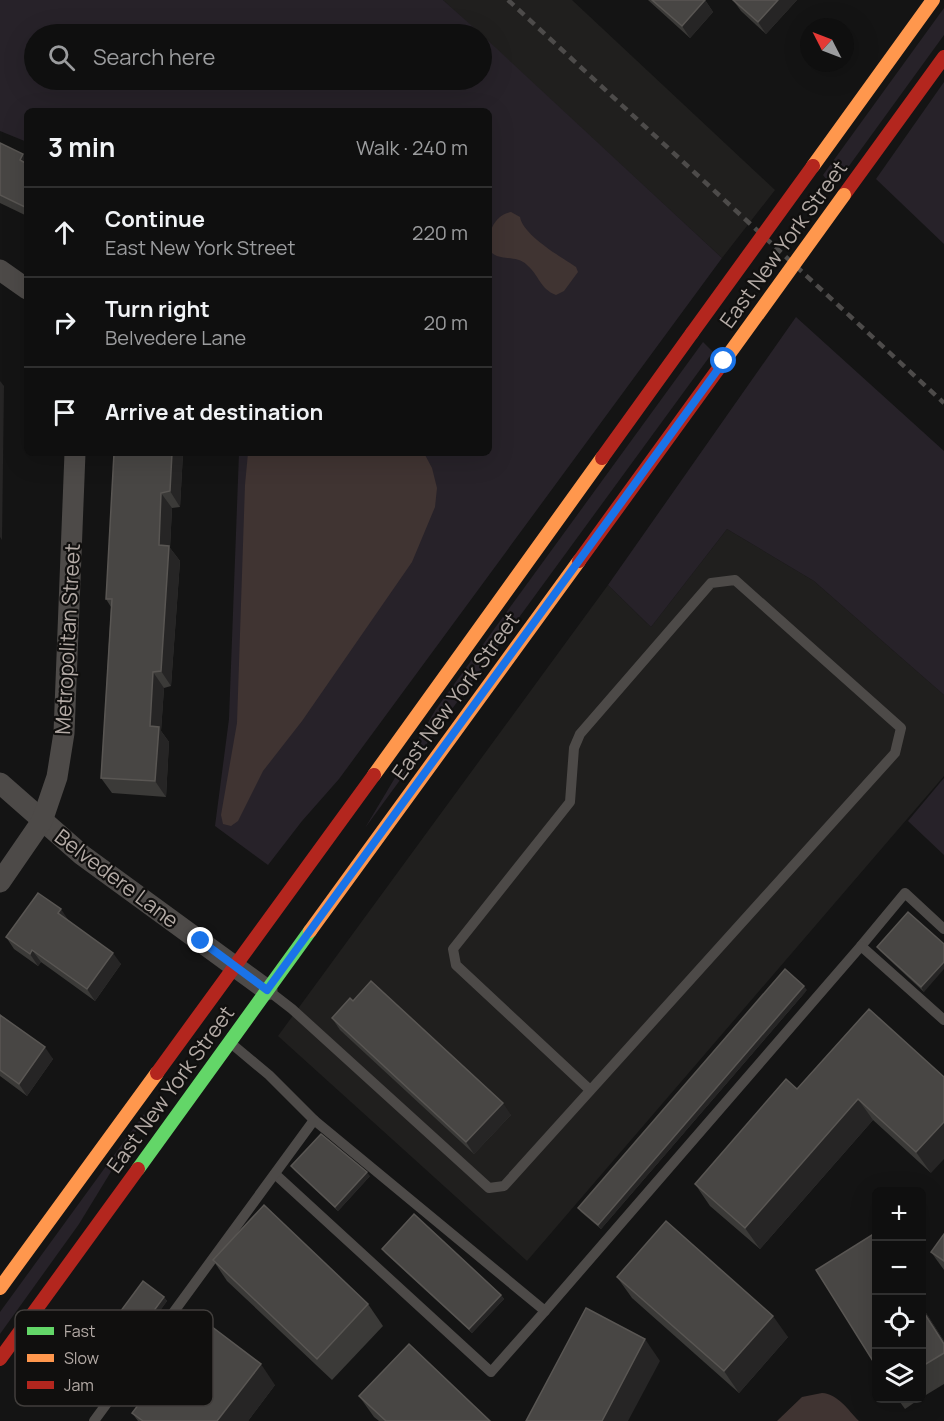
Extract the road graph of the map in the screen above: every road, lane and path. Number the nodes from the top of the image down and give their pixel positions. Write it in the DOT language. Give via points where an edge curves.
graph roads {
  1 [pos="933,0"];
  2 [pos="944,57"];
  3 [pos="0,270"];
  4 [pos="24,288"];
  5 [pos="75,456"];
  6 [pos="0,783"];
  7 [pos="42,821"];
  8 [pos="0,882"];
  9 [pos="944,929"];
  10 [pos="861,946"];
  11 [pos="234,965"];
  12 [pos="267,990"];
  13 [pos="944,1020"];
  14 [pos="231,1042"];
  15 [pos="590,1090"];
  16 [pos="314,1120"];
  17 [pos="275,1174"];
  18 [pos="0,1288"];
  19 [pos="36,1310"];
  20 [pos="175,1310"];
  21 [pos="545,1311"];
  22 [pos="15,1338"];
  23 [pos="0,1359"];
  24 [pos="105,1406"];
  25 [pos="94,1421"];
  1 -- 11 [label="main road, East New York Street, bridge"];
  2 -- 12 [label="main road, East New York Street, bridge"];
  3 -- 4 [label="street"];
  5 -- 7 [label="street, Metropolitan Street" via="64,733 57,777"];
  6 -- 7 [label="street, Belvedere Lane"];
  7 -- 8 [label="street, Metropolitan Street"];
  7 -- 11 [label="street, Belvedere Lane" via="82,855"];
  9 -- 10 [label="lane" via="905,893"];
  10 -- 13 [label="lane"];
  10 -- 21 [label="lane"];
  11 -- 12 [label="street, Belvedere Lane"];
  11 -- 18 [label="main road, East New York Street"];
  12 -- 14 [label="main road, East New York Street"];
  12 -- 15 [label="lane" via="489,1188 504,1186"];
  14 -- 16 [label="lane"];
  14 -- 19 [label="main road, East New York Street"];
  15 -- 15 [label="lane" via="895,753 901,728 735,580 711,583 580,734 574,748 570,802 453,949 456,965"];
  16 -- 17 [label="lane"];
  16 -- 21 [label="lane"];
  17 -- 20 [label="lane"];
  17 -- 21 [label="lane" via="491,1372"];
  22 -- 23 [label="main road, East New York Street"];
  24 -- 25 [label="lane"];
}
